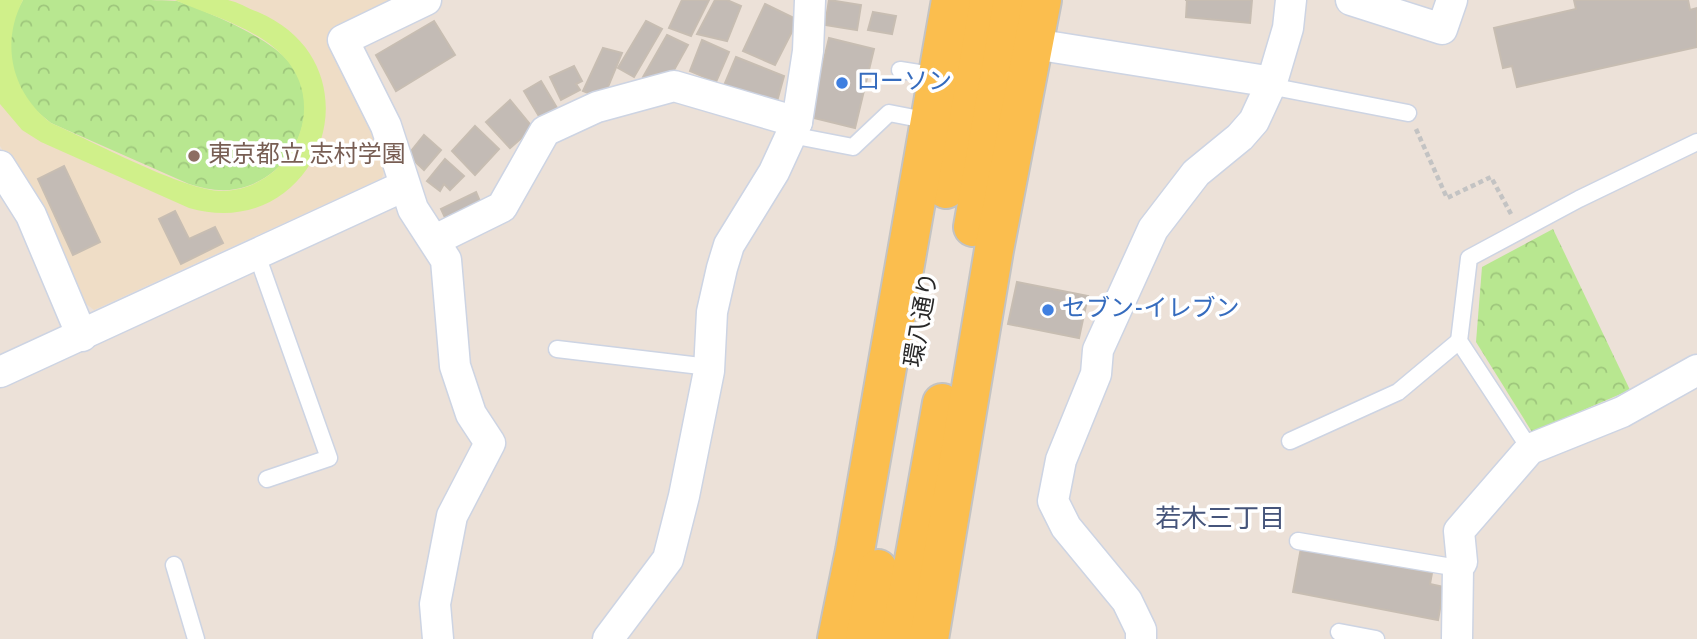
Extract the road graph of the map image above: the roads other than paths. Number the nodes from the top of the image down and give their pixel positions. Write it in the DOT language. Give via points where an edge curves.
graph roads {
  1 [pos="426,0"];
  2 [pos="810,0"];
  3 [pos="951,0"];
  4 [pos="979,0"];
  5 [pos="1013,0"];
  6 [pos="1042,0"];
  7 [pos="1291,0"];
  8 [pos="1452,0"];
  9 [pos="1366,2"];
  10 [pos="1034,44"];
  11 [pos="900,69"];
  12 [pos="938,76"];
  13 [pos="1271,84"];
  14 [pos="1408,113"];
  15 [pos="930,121"];
  16 [pos="794,128"];
  17 [pos="1697,142"];
  18 [pos="0,166"];
  19 [pos="404,186"];
  20 [pos="435,240"];
  21 [pos="953,244"];
  22 [pos="257,255"];
  23 [pos="82,336"];
  24 [pos="1459,341"];
  25 [pos="557,349"];
  26 [pos="709,367"];
  27 [pos="1697,370"];
  28 [pos="0,372"];
  29 [pos="1290,441"];
  30 [pos="1530,449"];
  31 [pos="267,479"];
  32 [pos="1297,541"];
  33 [pos="897,560"];
  34 [pos="174,565"];
  35 [pos="1458,568"];
  36 [pos="1339,632"];
  37 [pos="196,639"];
  38 [pos="438,639"];
  39 [pos="608,639"];
  40 [pos="836,639"];
  41 [pos="864,639"];
  42 [pos="900,639"];
  43 [pos="929,639"];
  44 [pos="1141,639"];
  45 [pos="1376,639"];
  46 [pos="1457,639"];
  1 -- 19 [label="street" via="342,40 386,126"];
  2 -- 16 [label="street" via="808,51"];
  3 -- 12 [label="main road"];
  4 -- 21 [label="main road, 環八通り"];
  5 -- 21 [label="main road, 環八通り"];
  6 -- 10 [label="main road"];
  7 -- 13 [label="street" via="1288,28"];
  8 -- 9 [label="street" via="1442,29"];
  10 -- 13 [label="street"];
  10 -- 21 [label="main road"];
  11 -- 12 [label="lane"];
  12 -- 15 [label="main road"];
  13 -- 14 [label="lane"];
  13 -- 44 [label="street" via="1254,121 1196,173 1153,229 1098,350 1096,373 1061,460 1053,501 1066,527 1127,601"];
  15 -- 16 [label="lane" via="889,113 853,147"];
  15 -- 21 [label="main road"];
  16 -- 20 [label="street" via="674,86 597,107 545,131 502,207"];
  16 -- 26 [label="street" via="774,172 729,245 712,312"];
  17 -- 24 [label="lane" via="1469,258"];
  18 -- 23 [label="street" via="31,215"];
  19 -- 20 [label="street"];
  19 -- 22 [label="street"];
  20 -- 38 [label="street" via="446,260 455,366 471,414 490,443 452,516 435,604"];
  21 -- 33 [label="main road, 環八通り"];
  21 -- 33 [label="main road"];
  21 -- 33 [label="main road" via="956,398"];
  21 -- 33 [label="main road" via="901,359"];
  22 -- 23 [label="street"];
  22 -- 31 [label="lane" via="329,458"];
  23 -- 28 [label="street"];
  24 -- 29 [label="lane" via="1398,392"];
  24 -- 30 [label="lane"];
  25 -- 26 [label="lane"];
  26 -- 39 [label="street" via="668,559"];
  27 -- 30 [label="street" via="1622,412"];
  30 -- 35 [label="street" via="1459,531 1462,562"];
  32 -- 35 [label="lane"];
  33 -- 40 [label="main road"];
  33 -- 41 [label="main road, 環八通り"];
  33 -- 42 [label="main road, 環八通り"];
  33 -- 43 [label="main road"];
  34 -- 37 [label="lane"];
  35 -- 46 [label="street"];
  36 -- 45 [label="lane"];
}
